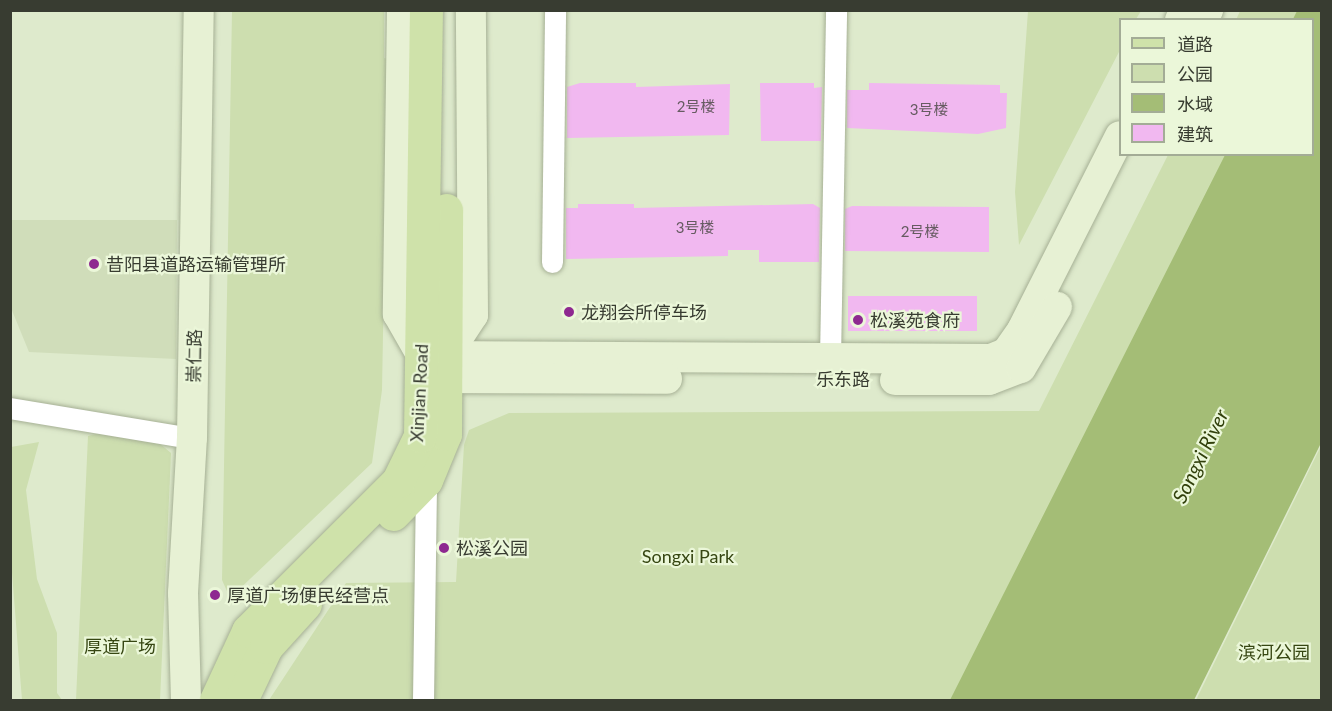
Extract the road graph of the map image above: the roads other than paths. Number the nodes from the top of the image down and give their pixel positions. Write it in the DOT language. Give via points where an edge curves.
graph roads {
  1 [pos="199,10"];
  2 [pos="402,10"];
  3 [pos="426,10"];
  4 [pos="448,10"];
  5 [pos="471,10"];
  6 [pos="555,10"];
  7 [pos="836,10"];
  8 [pos="1119,138"];
  9 [pos="1134,156"];
  10 [pos="552,262"];
  11 [pos="830,359"];
  12 [pos="434,367"];
  13 [pos="10,408"];
  14 [pos="192,438"];
  15 [pos="426,480"];
  16 [pos="186,700"];
  17 [pos="216,700"];
  18 [pos="241,700"];
  19 [pos="423,700"];
  1 -- 14 [label="main road, 崇仁路"];
  2 -- 12 [label="main road" via="398,314"];
  3 -- 12 [label="main road, Xinjian Road"];
  4 -- 12 [label="main road, Xinjian Road"];
  5 -- 12 [label="main road" via="473,315"];
  6 -- 10 [label="street"];
  7 -- 11 [label="street"];
  8 -- 11 [label="main road, 乐东路" via="1006,353 991,359"];
  9 -- 12 [label="main road, 乐东路" via="1038,343 1021,368 989,380"];
  11 -- 12 [label="main road, 乐东路"];
  12 -- 15 [label="main road, Xinjian Road" via="445,434"];
  12 -- 17 [label="main road, Xinjian Road" via="420,436 398,481 248,631"];
  13 -- 14 [label="street"];
  14 -- 16 [label="main road, 崇仁路" via="183,592"];
  15 -- 18 [label="main road, Xinjian Road" via="266,647"];
  15 -- 19 [label="street"];
}
